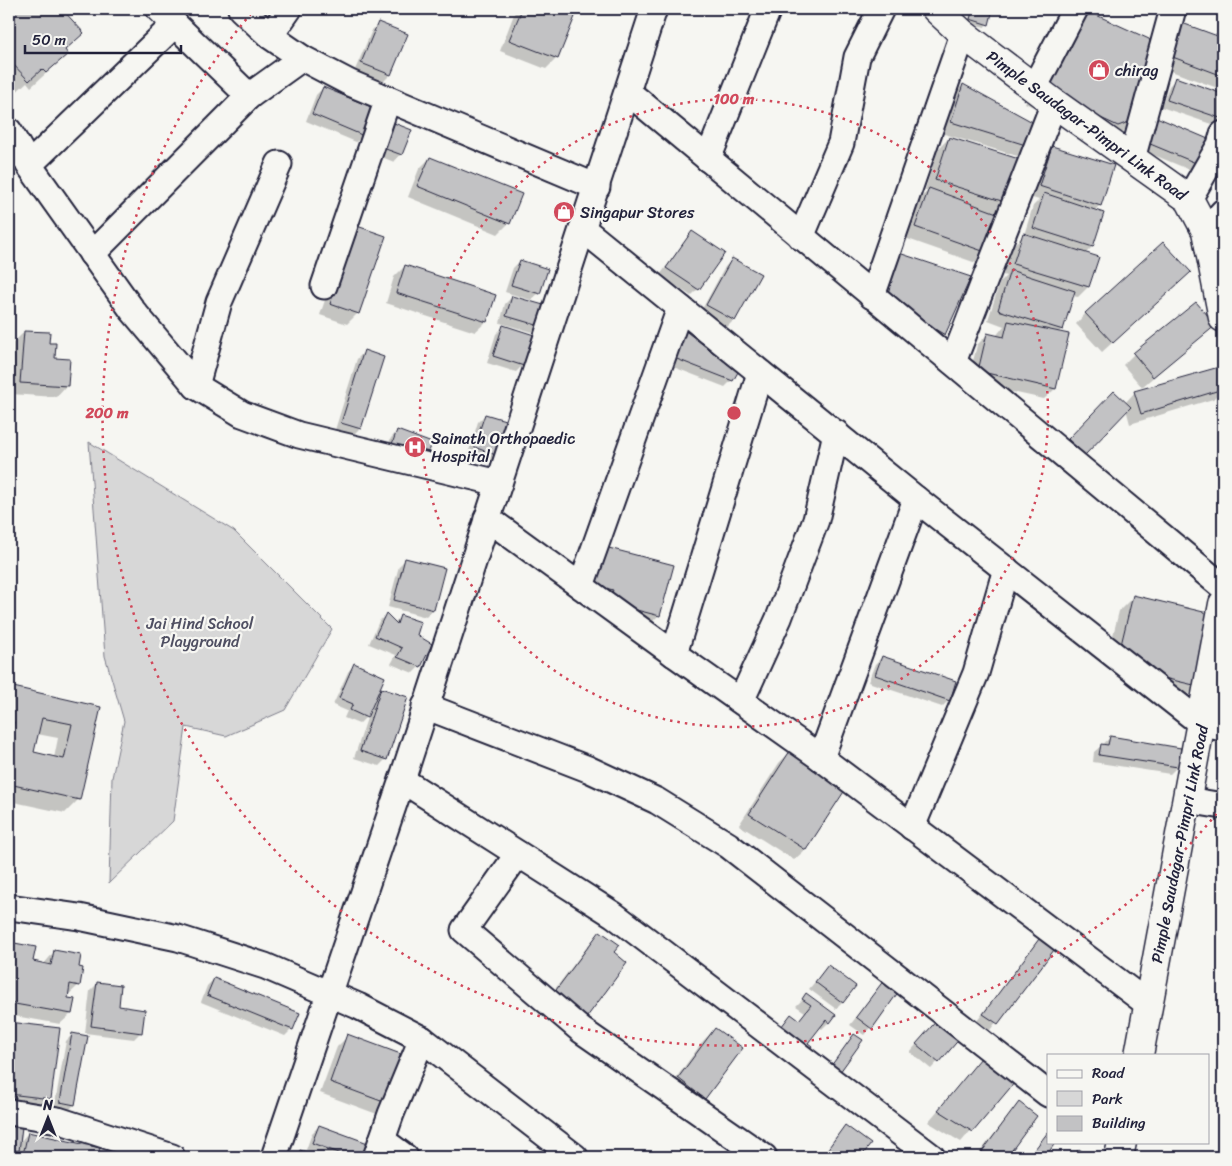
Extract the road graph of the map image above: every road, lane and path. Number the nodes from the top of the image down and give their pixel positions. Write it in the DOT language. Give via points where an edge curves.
graph roads {
  1 [pos="241,9"];
  2 [pos="289,9"];
  3 [pos="654,9"];
  4 [pos="768,9"];
  5 [pos="882,9"];
  6 [pos="1075,9"];
  7 [pos="1173,9"];
  8 [pos="942,10"];
  9 [pos="167,16"];
  10 [pos="963,34"];
  11 [pos="270,36"];
  12 [pos="302,58"];
  13 [pos="628,92"];
  14 [pos="249,96"];
  15 [pos="1044,96"];
  16 [pos="388,99"];
  17 [pos="9,131"];
  18 [pos="1223,134"];
  19 [pos="708,159"];
  20 [pos="1132,159"];
  21 [pos="279,164"];
  22 [pos="30,165"];
  23 [pos="597,187"];
  24 [pos="1189,199"];
  25 [pos="1214,221"];
  26 [pos="583,229"];
  27 [pos="802,237"];
  28 [pos="92,254"];
  29 [pos="324,286"];
  30 [pos="872,296"];
  31 [pos="680,308"];
  32 [pos="1223,318"];
  33 [pos="953,362"];
  34 [pos="760,373"];
  35 [pos="196,386"];
  36 [pos="836,433"];
  37 [pos="498,483"];
  38 [pos="916,499"];
  39 [pos="487,518"];
  40 [pos="1006,569"];
  41 [pos="581,586"];
  42 [pos="1223,587"];
  43 [pos="1223,604"];
  44 [pos="1219,650"];
  45 [pos="674,654"];
  46 [pos="741,701"];
  47 [pos="425,706"];
  48 [pos="1213,726"];
  49 [pos="821,758"];
  50 [pos="402,780"];
  51 [pos="1188,800"];
  52 [pos="1223,806"];
  53 [pos="912,827"];
  54 [pos="518,854"];
  55 [pos="9,907"];
  56 [pos="329,994"];
  57 [pos="1148,1004"];
  58 [pos="422,1039"];
  59 [pos="1139,1054"];
  60 [pos="1047,1093"];
  61 [pos="9,1112"];
  62 [pos="115,1149"];
  63 [pos="379,1149"];
  64 [pos="172,1157"];
  65 [pos="274,1157"];
  66 [pos="405,1157"];
  67 [pos="575,1157"];
  68 [pos="764,1157"];
  69 [pos="932,1157"];
  1 -- 11 [label="street"];
  2 -- 11 [label="street"];
  3 -- 13 [label="street"];
  4 -- 19 [label="street"];
  5 -- 27 [label="street" via="857,57 841,143"];
  6 -- 15 [label="street"];
  7 -- 20 [label="street"];
  8 -- 10 [label="street, Pimple Saudagar-Pimpri Link Road"];
  9 -- 14 [label="street"];
  9 -- 22 [label="street"];
  10 -- 15 [label="street, Pimple Saudagar-Pimpri Link Road"];
  10 -- 30 [label="street"];
  11 -- 12 [label="street"];
  12 -- 14 [label="street"];
  12 -- 16 [label="street"];
  13 -- 19 [label="street"];
  13 -- 23 [label="street"];
  14 -- 28 [label="street"];
  15 -- 20 [label="street, Pimple Saudagar-Pimpri Link Road"];
  15 -- 33 [label="street"];
  16 -- 23 [label="street"];
  16 -- 29 [label="street"];
  17 -- 22 [label="street"];
  18 -- 24 [label="street"];
  19 -- 27 [label="street"];
  20 -- 24 [label="street, Pimple Saudagar-Pimpri Link Road"];
  21 -- 35 [label="street" via="220,302"];
  22 -- 28 [label="street"];
  23 -- 26 [label="street"];
  24 -- 25 [label="street, Pimple Saudagar-Pimpri Link Road"];
  25 -- 32 [label="street, Pimple Saudagar-Pimpri Link Road"];
  26 -- 31 [label="street"];
  26 -- 37 [label="street"];
  27 -- 30 [label="street"];
  28 -- 35 [label="street" via="133,311"];
  30 -- 33 [label="street"];
  31 -- 34 [label="street"];
  31 -- 41 [label="street"];
  33 -- 42 [label="street"];
  34 -- 36 [label="street"];
  34 -- 45 [label="street"];
  35 -- 37 [label="street" via="242,414 299,435"];
  36 -- 38 [label="street"];
  36 -- 46 [label="street" via="816,520 779,618"];
  37 -- 39 [label="street"];
  38 -- 40 [label="street"];
  38 -- 49 [label="street"];
  39 -- 41 [label="street"];
  39 -- 47 [label="street"];
  40 -- 48 [label="street"];
  40 -- 53 [label="street" via="976,673"];
  41 -- 45 [label="street"];
  43 -- 44 [label="street, Pimple Saudagar-Pimpri Link Road"];
  44 -- 48 [label="street, Pimple Saudagar-Pimpri Link Road"];
  45 -- 46 [label="street"];
  46 -- 49 [label="street"];
  47 -- 50 [label="street"];
  47 -- 60 [label="street" via="588,770 681,815 728,845"];
  48 -- 51 [label="street, Pimple Saudagar-Pimpri Link Road"];
  49 -- 53 [label="street"];
  50 -- 54 [label="street"];
  50 -- 56 [label="street"];
  51 -- 52 [label="street"];
  51 -- 57 [label="street, Pimple Saudagar-Pimpri Link Road"];
  53 -- 57 [label="street"];
  54 -- 68 [label="street" via="464,930 581,1030"];
  54 -- 69 [label="street" via="614,915"];
  55 -- 56 [label="street" via="79,917 178,938 265,966"];
  56 -- 58 [label="street"];
  56 -- 65 [label="street"];
  57 -- 59 [label="street, Pimple Saudagar-Pimpri Link Road"];
  58 -- 63 [label="street"];
  58 -- 67 [label="street"];
  61 -- 62 [label="street" via="58,1120"];
  62 -- 64 [label="street"];
  63 -- 66 [label="street"];
}
